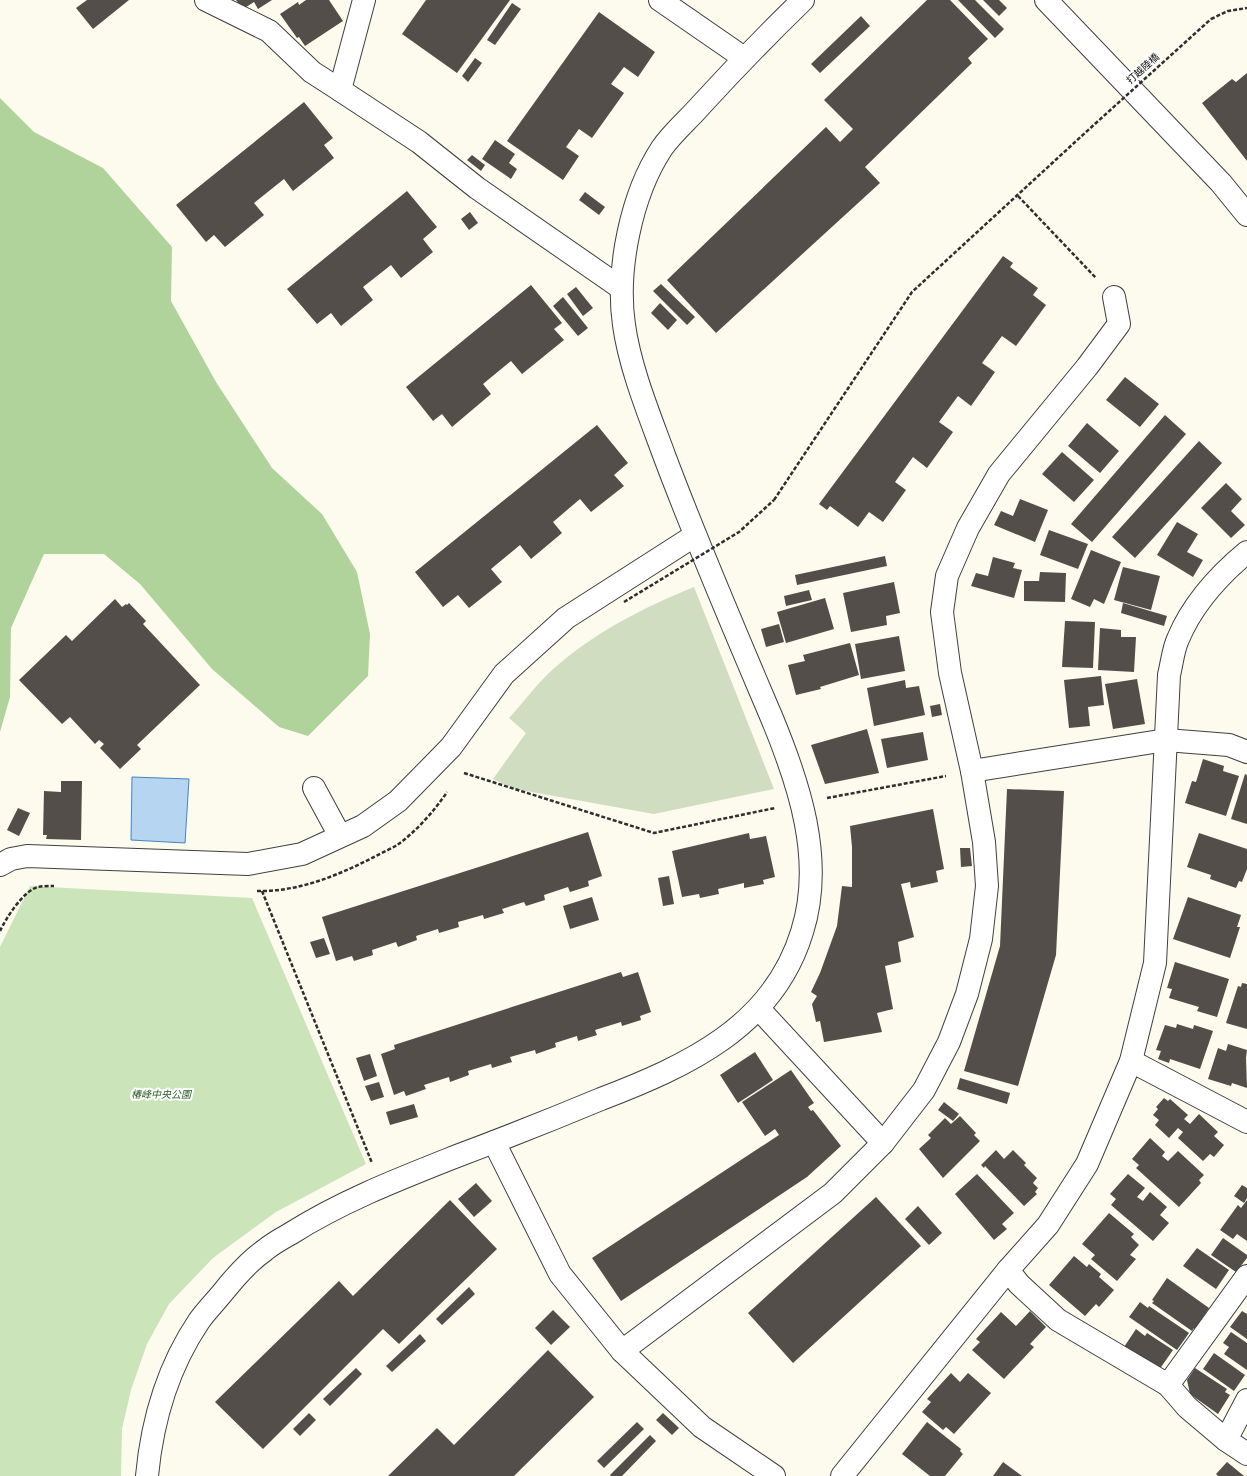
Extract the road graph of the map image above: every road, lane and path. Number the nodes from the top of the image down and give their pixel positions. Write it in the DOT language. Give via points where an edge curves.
graph roads {
  1 [pos="206,0"];
  2 [pos="364,0"];
  3 [pos="660,0"];
  4 [pos="802,0"];
  5 [pos="1046,0"];
  6 [pos="1247,8"];
  7 [pos="744,58"];
  8 [pos="340,90"];
  9 [pos="1018,196"];
  10 [pos="1247,215"];
  11 [pos="621,288"];
  12 [pos="1114,297"];
  13 [pos="694,536"];
  14 [pos="1247,552"];
  15 [pos="618,607"];
  16 [pos="1166,740"];
  17 [pos="1247,752"];
  18 [pos="465,766"];
  19 [pos="972,771"];
  20 [pos="314,788"];
  21 [pos="802,803"];
  22 [pos="340,836"];
  23 [pos="4,856"];
  24 [pos="258,862"];
  25 [pos="60,886"];
  26 [pos="255,891"];
  27 [pos="262,892"];
  28 [pos="0,931"];
  29 [pos="759,1009"];
  30 [pos="1131,1061"];
  31 [pos="1247,1122"];
  32 [pos="494,1142"];
  33 [pos="883,1143"];
  34 [pos="381,1185"];
  35 [pos="1008,1270"];
  36 [pos="1247,1276"];
  37 [pos="622,1351"];
  38 [pos="1168,1385"];
  39 [pos="1247,1400"];
  40 [pos="1226,1440"];
  41 [pos="1247,1454"];
  42 [pos="147,1476"];
  43 [pos="774,1476"];
  44 [pos="842,1476"];
  1 -- 8 [label="street" via="269,31 312,72"];
  2 -- 8 [label="street"];
  3 -- 7 [label="street"];
  4 -- 7 [label="street"];
  5 -- 10 [label="street" via="1216,178"];
  6 -- 9 [label="path, 打越陸橋, bridge" via="1228,11 1211,19"];
  7 -- 11 [label="street" via="663,147 641,189 625,251"];
  8 -- 11 [label="street" via="419,142 477,188"];
  9 -- 12 [label="path"];
  9 -- 15 [label="path, 打越陸橋, bridge" via="912,292 774,500 739,532"];
  11 -- 13 [label="street" via="624,327 633,363"];
  12 -- 19 [label="street" via="1119,324 999,474 968,528 947,576 942,612 949,665"];
  13 -- 21 [label="street" via="789,759"];
  13 -- 22 [label="street" via="566,618 504,674 451,747 398,801 363,826"];
  14 -- 16 [label="street" via="1216,580 1195,607 1178,639 1169,675"];
  16 -- 17 [label="street" via="1229,745"];
  16 -- 19 [label="street"];
  16 -- 30 [label="street" via="1155,963"];
  18 -- 21 [label="path" via="460,772 654,832"];
  19 -- 21 [label="path"];
  19 -- 33 [label="street" via="984,842 987,886 981,939 967,994 948,1042 924,1090"];
  20 -- 22 [label="street"];
  21 -- 29 [label="street" via="812,854 810,898 803,932 787,970"];
  22 -- 24 [label="street" via="302,854"];
  23 -- 24 [label="street" via="248,864"];
  24 -- 27 [label="path"];
  25 -- 28 [label="path" via="37,887 23,897"];
  26 -- 27 [label="path"];
  27 -- 34 [label="path"];
  29 -- 32 [label="street" via="698,1056 646,1082"];
  29 -- 33 [label="street"];
  30 -- 31 [label="street"];
  30 -- 35 [label="street" via="1087,1164 1048,1225"];
  32 -- 34 [label="street"];
  32 -- 37 [label="street" via="560,1274"];
  33 -- 37 [label="street" via="833,1193"];
  34 -- 42 [label="street" via="318,1217 265,1250 238,1274 200,1321 175,1365 162,1399 149,1450"];
  35 -- 38 [label="street" via="1019,1284 1058,1320"];
  35 -- 44 [label="street"];
  36 -- 38 [label="street"];
  37 -- 43 [label="street" via="702,1427"];
  38 -- 40 [label="street" via="1187,1407"];
  39 -- 40 [label="street"];
  40 -- 41 [label="street"];
}
